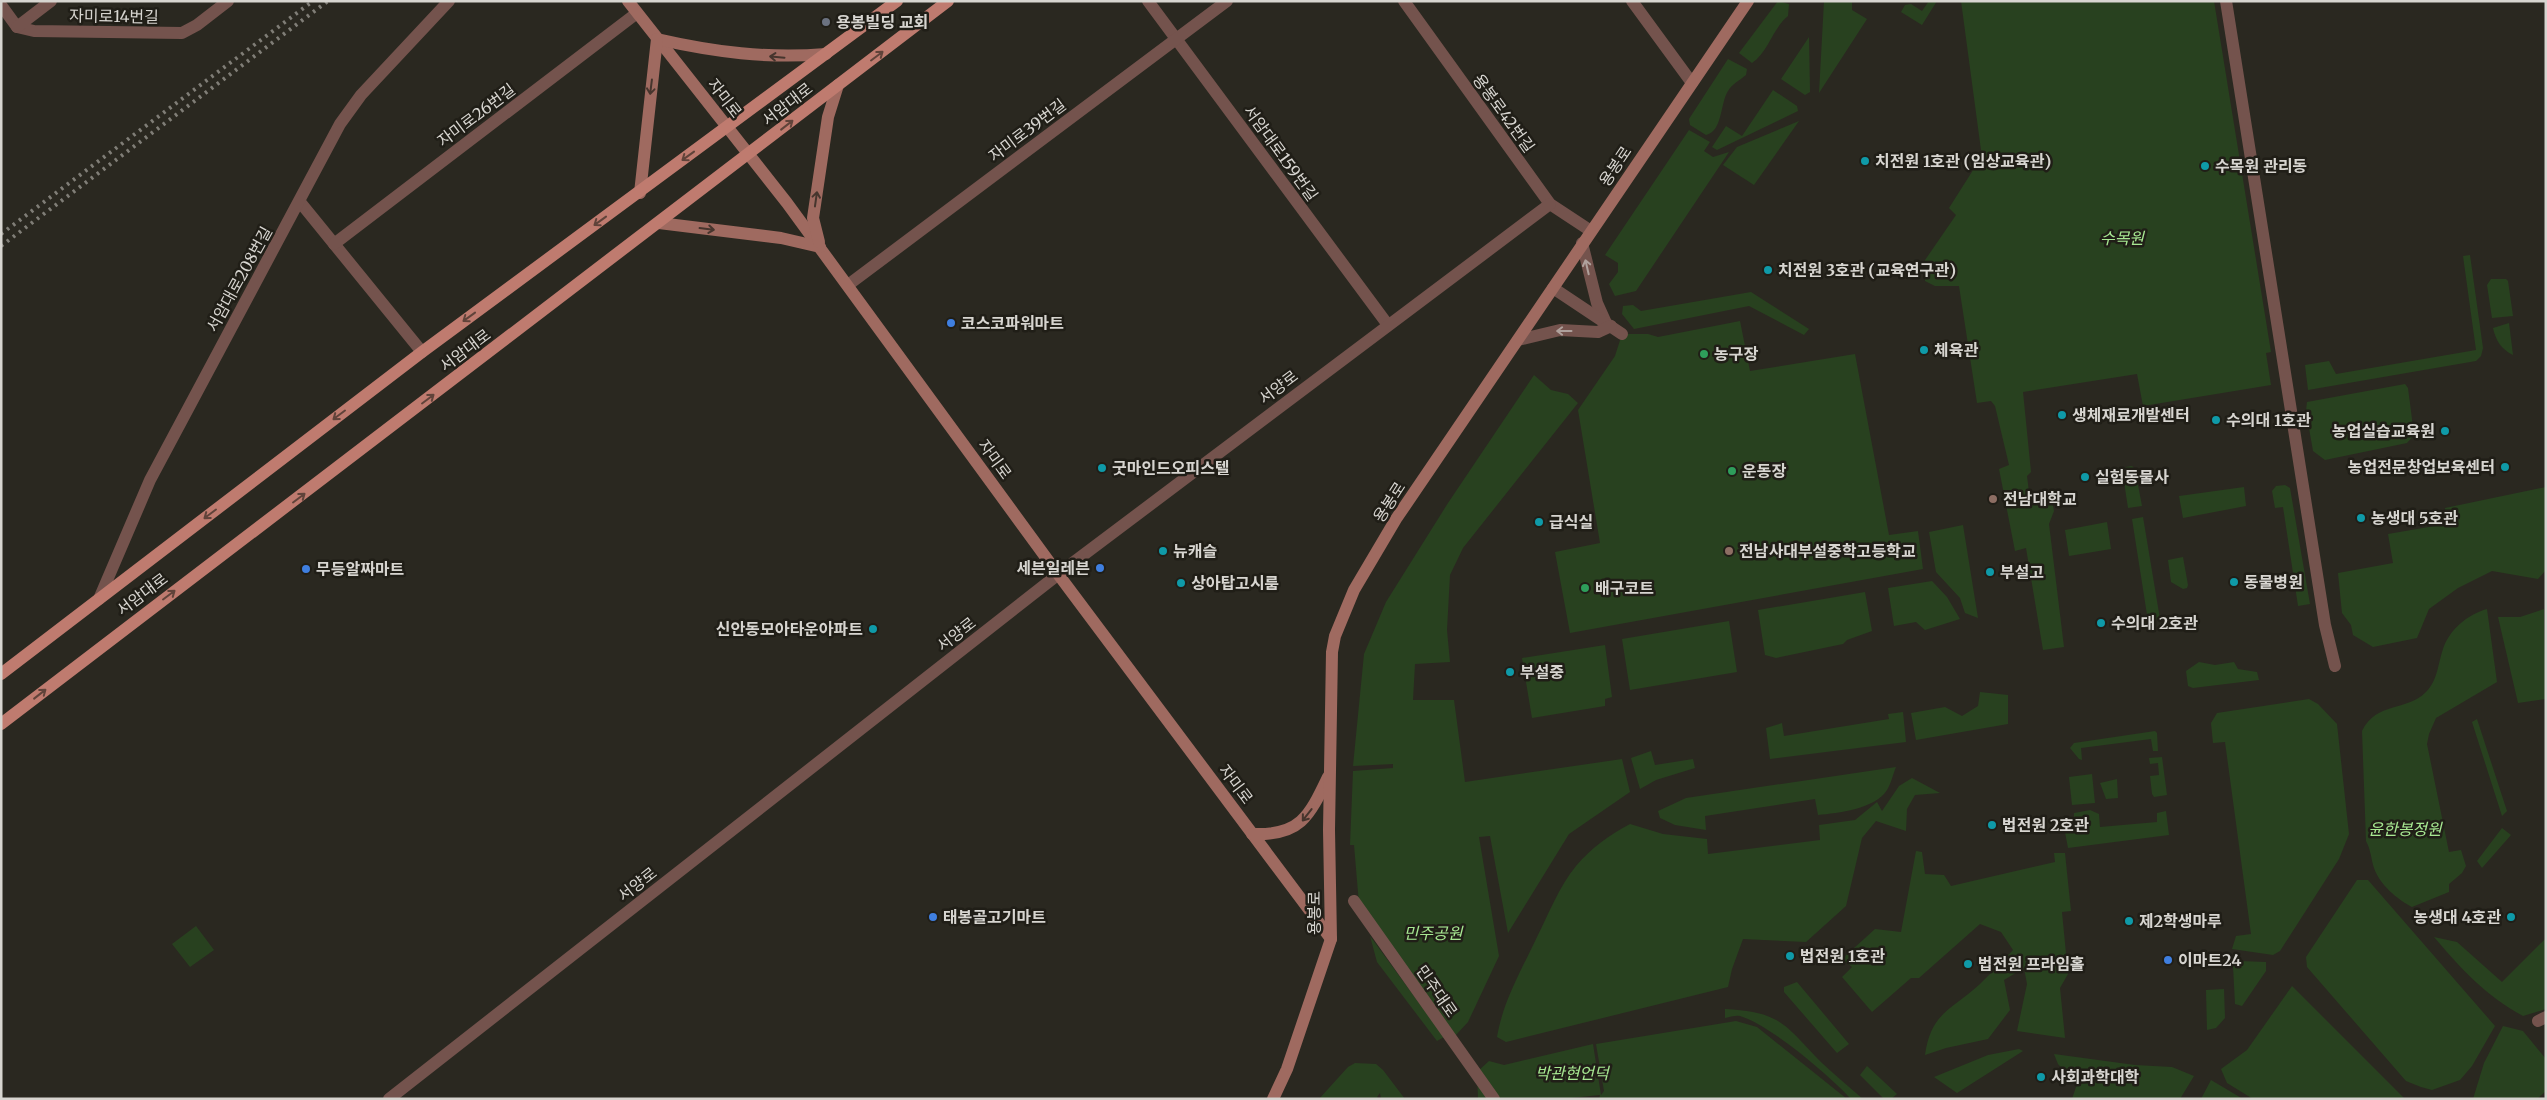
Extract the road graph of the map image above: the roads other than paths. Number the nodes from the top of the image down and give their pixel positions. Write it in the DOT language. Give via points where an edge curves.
graph roads {
  1 [pos="51,1"];
  2 [pos="228,1"];
  3 [pos="449,1"];
  4 [pos="628,1"];
  5 [pos="897,1"];
  6 [pos="948,1"];
  7 [pos="1148,1"];
  8 [pos="1226,1"];
  9 [pos="1404,1"];
  10 [pos="1632,1"];
  11 [pos="1748,1"];
  12 [pos="2226,1"];
  13 [pos="1,6"];
  14 [pos="637,13"];
  15 [pos="17,27"];
  16 [pos="1176,38"];
  17 [pos="657,39"];
  18 [pos="826,54"];
  19 [pos="1692,83"];
  20 [pos="838,86"];
  21 [pos="727,128"];
  22 [pos="748,155"];
  23 [pos="640,193"];
  24 [pos="300,202"];
  25 [pos="1550,204"];
  26 [pos="659,223"];
  27 [pos="1591,231"];
  28 [pos="1582,243"];
  29 [pos="334,244"];
  30 [pos="820,247"];
  31 [pos="848,285"];
  32 [pos="1553,288"];
  33 [pos="1608,324"];
  34 [pos="1388,325"];
  35 [pos="1622,334"];
  36 [pos="1518,340"];
  37 [pos="422,352"];
  38 [pos="1058,574"];
  39 [pos="99,599"];
  40 [pos="2335,666"];
  41 [pos="1,674"];
  42 [pos="1,724"];
  43 [pos="1330,773"];
  44 [pos="1252,834"];
  45 [pos="1354,901"];
  46 [pos="1331,939"];
  47 [pos="389,1099"];
  48 [pos="1274,1099"];
  49 [pos="1494,1099"];
  1 -- 15 [label="street"];
  2 -- 15 [label="street, 자미로14번길" via="198,25 182,33 34,31"];
  3 -- 24 [label="street, 서암대로208번길" via="361,95 340,124"];
  4 -- 14 [label="street, 자미로"];
  5 -- 18 [label="main road, 서암대로"];
  20 -- 6 [label="main road, 서암대로, one-way"];
  7 -- 16 [label="street, 서암대로159번길"];
  8 -- 16 [label="street, 자미로39번길"];
  9 -- 25 [label="street, 용봉로42번길"];
  10 -- 19 [label="street"];
  11 -- 19 [label="street, 용봉로"];
  12 -- 40 [label="street" via="2325,625"];
  13 -- 15 [label="street"];
  14 -- 17 [label="street, 자미로"];
  14 -- 29 [label="street, 자미로26번길"];
  16 -- 31 [label="street, 자미로39번길"];
  16 -- 34 [label="street, 서암대로159번길"];
  18 -- 17 [label="street, one-way" via="784,58 701,49"];
  17 -- 21 [label="street, 자미로"];
  17 -- 23 [label="street, one-way"];
  18 -- 21 [label="main road, 서암대로"];
  19 -- 27 [label="street, 용봉로"];
  22 -- 20 [label="main road, 서암대로, one-way"];
  30 -- 20 [label="street, one-way" via="813,218 828,117"];
  21 -- 22 [label="street, 자미로"];
  21 -- 23 [label="main road, 서암대로, one-way"];
  22 -- 26 [label="main road, 서암대로"];
  22 -- 30 [label="street, 자미로"];
  23 -- 37 [label="main road, 서암대로, one-way"];
  24 -- 29 [label="street, 서암대로"];
  24 -- 39 [label="street, 서암대로208번길" via="150,480"];
  25 -- 27 [label="street, 용봉로42번길"];
  25 -- 34 [label="street, 서양로"];
  26 -- 30 [label="street, one-way" via="781,238"];
  42 -- 26 [label="main road, 서암대로, one-way"];
  27 -- 28 [label="street, 용봉로"];
  28 -- 32 [label="street, 용봉로"];
  33 -- 28 [label="street, one-way" via="1596,303"];
  29 -- 37 [label="street, 서암대로"];
  30 -- 31 [label="street, 자미로"];
  31 -- 38 [label="street, 자미로"];
  32 -- 33 [label="street"];
  32 -- 36 [label="street, 용봉로"];
  33 -- 35 [label="street"];
  33 -- 36 [label="street, one-way" via="1598,332 1560,330"];
  34 -- 38 [label="street, 서양로"];
  36 -- 43 [label="street, 용봉로" via="1396,519 1340,619 1332,652"];
  37 -- 39 [label="main road, 서암대로, one-way"];
  38 -- 44 [label="street, 자미로"];
  38 -- 47 [label="street, 서양로"];
  39 -- 41 [label="main road, 서암대로"];
  43 -- 44 [label="street, one-way" via="1305,820 1292,830 1274,835"];
  43 -- 46 [label="street, 용봉로"];
  44 -- 46 [label="street, 자미로"];
  45 -- 49 [label="street, 민주대로"];
  46 -- 48 [label="street, 용봉로"];
}
